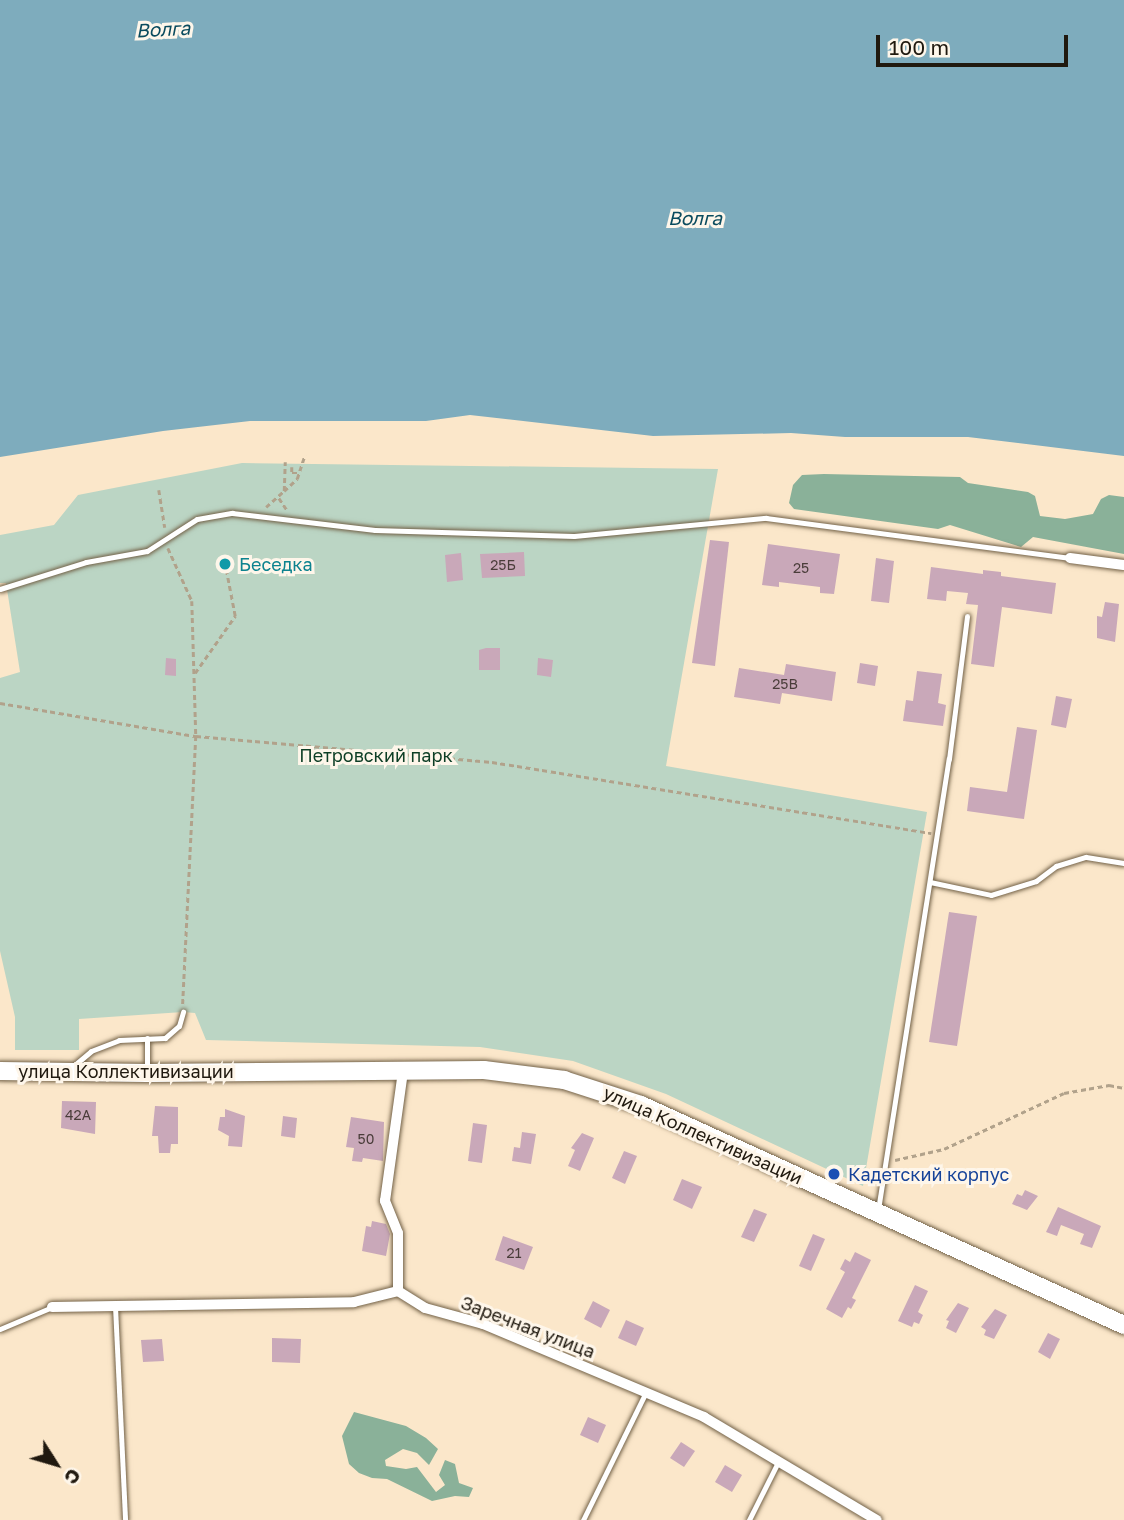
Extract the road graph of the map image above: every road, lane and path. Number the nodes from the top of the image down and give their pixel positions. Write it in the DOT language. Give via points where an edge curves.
graph roads {
  1 [pos="305,455"];
  2 [pos="285,462"];
  3 [pos="292,467"];
  4 [pos="300,473"];
  5 [pos="159,490"];
  6 [pos="284,491"];
  7 [pos="250,513"];
  8 [pos="167,538"];
  9 [pos="1070,558"];
  10 [pos="225,564"];
  11 [pos="1124,565"];
  12 [pos="0,589"];
  13 [pos="967,616"];
  14 [pos="195,674"];
  15 [pos="0,703"];
  16 [pos="196,736"];
  17 [pos="937,834"];
  18 [pos="1124,863"];
  19 [pos="930,882"];
  20 [pos="183,1012"];
  21 [pos="147,1038"];
  22 [pos="0,1070"];
  23 [pos="403,1070"];
  24 [pos="67,1072"];
  25 [pos="147,1073"];
  26 [pos="1124,1088"];
  27 [pos="885,1162"];
  28 [pos="877,1213"];
  29 [pos="398,1290"];
  30 [pos="115,1306"];
  31 [pos="52,1307"];
  32 [pos="1124,1325"];
  33 [pos="0,1329"];
  34 [pos="646,1392"];
  35 [pos="779,1460"];
  36 [pos="125,1520"];
  37 [pos="583,1520"];
  38 [pos="749,1520"];
  39 [pos="877,1520"];
  1 -- 4 [label="path"];
  2 -- 6 [label="path"];
  3 -- 4 [label="path" via="292,473"];
  4 -- 6 [label="path"];
  5 -- 8 [label="path"];
  6 -- 7 [label="path" via="270,505"];
  7 -- 8 [label="lane" via="206,516"];
  7 -- 9 [label="lane" via="375,530 574,536 766,518"];
  8 -- 12 [label="lane" via="147,551 86,562"];
  8 -- 14 [label="path" via="192,601"];
  9 -- 11 [label="street"];
  10 -- 14 [label="path" via="235,616"];
  13 -- 17 [label="lane"];
  14 -- 16 [label="path"];
  15 -- 16 [label="path"];
  16 -- 17 [label="path" via="492,762"];
  16 -- 20 [label="path"];
  17 -- 19 [label="lane"];
  18 -- 19 [label="lane" via="1086,857 1056,866 1036,881 991,895"];
  19 -- 27 [label="lane"];
  20 -- 21 [label="lane" via="179,1026 165,1038"];
  21 -- 24 [label="lane" via="119,1040 91,1052"];
  21 -- 25 [label="lane"];
  22 -- 24 [label="main road, улица Коллективизации"];
  23 -- 25 [label="main road, улица Коллективизации"];
  23 -- 28 [label="main road, улица Коллективизации" via="525,1073 604,1091"];
  23 -- 29 [label="street" via="385,1201 398,1233"];
  24 -- 25 [label="main road, улица Коллективизации"];
  26 -- 27 [label="path" via="1109,1085 1064,1093 944,1149"];
  27 -- 28 [label="lane"];
  28 -- 32 [label="main road, улица Коллективизации"];
  29 -- 30 [label="street" via="354,1302"];
  29 -- 34 [label="street, Заречная улица" via="425,1308 483,1324"];
  30 -- 31 [label="street"];
  30 -- 36 [label="lane"];
  31 -- 33 [label="lane"];
  34 -- 35 [label="street, Заречная улица" via="704,1417"];
  34 -- 37 [label="lane"];
  35 -- 38 [label="lane"];
  35 -- 39 [label="street, Заречная улица"];
}
